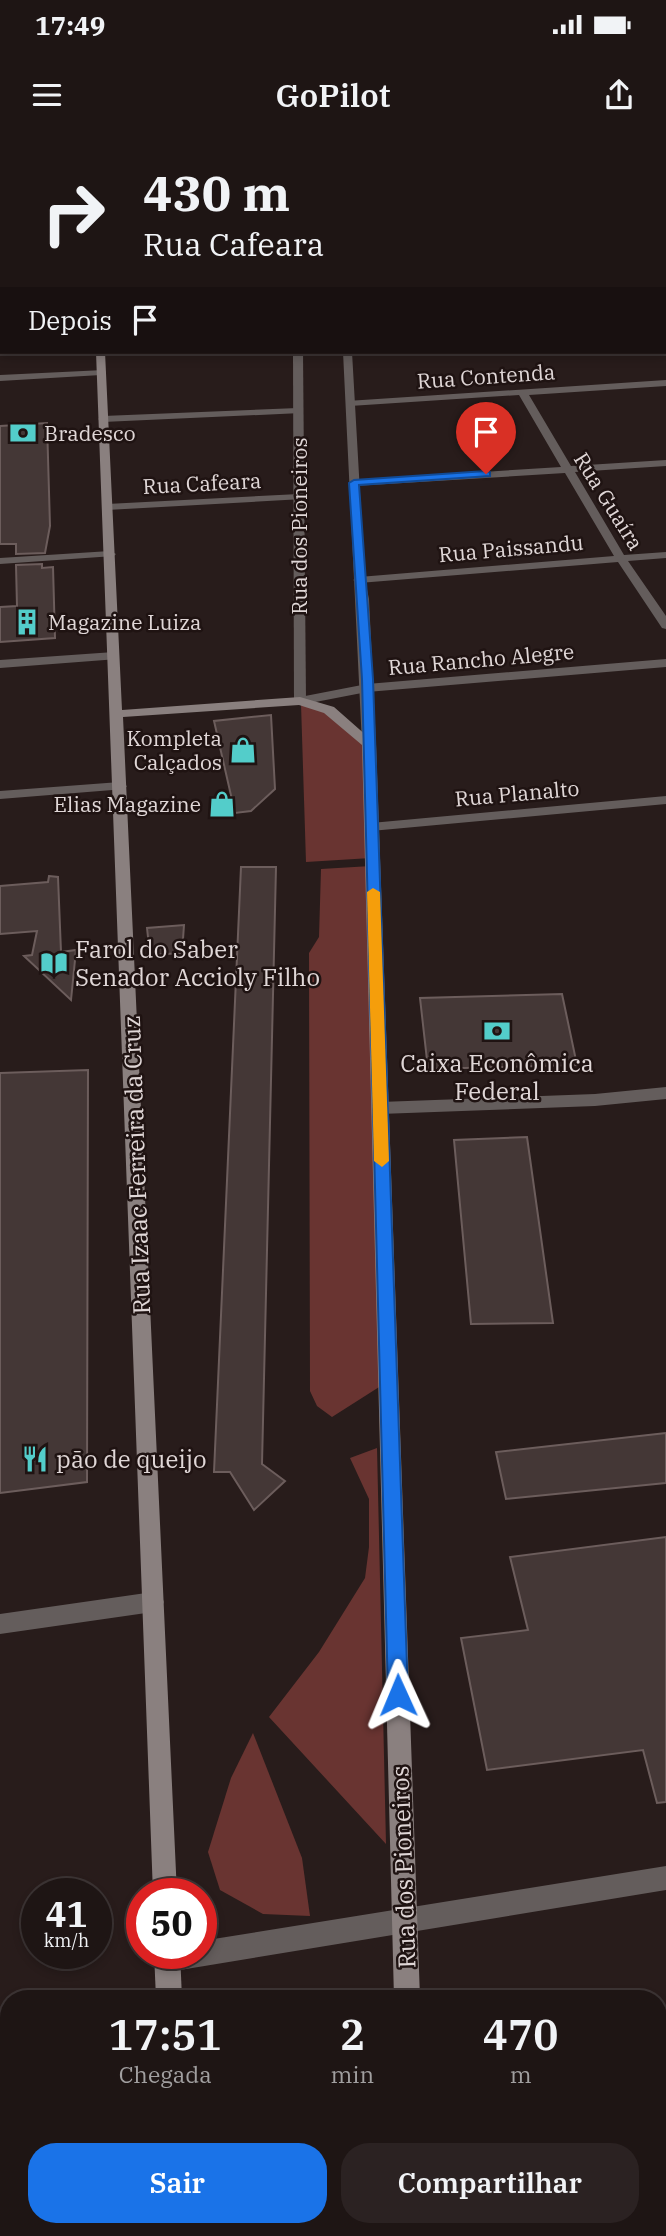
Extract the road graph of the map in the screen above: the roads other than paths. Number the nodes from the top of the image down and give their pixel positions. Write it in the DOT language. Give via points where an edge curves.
graph roads {
  1 [pos="100,354"];
  2 [pos="298,354"];
  3 [pos="347,354"];
  4 [pos="101,372"];
  5 [pos="0,378"];
  6 [pos="666,383"];
  7 [pos="523,393"];
  8 [pos="350,404"];
  9 [pos="298,411"];
  10 [pos="103,419"];
  11 [pos="666,463"];
  12 [pos="566,469"];
  13 [pos="354,483"];
  14 [pos="299,497"];
  15 [pos="107,507"];
  16 [pos="110,554"];
  17 [pos="666,555"];
  18 [pos="621,559"];
  19 [pos="0,561"];
  20 [pos="359,580"];
  21 [pos="666,625"];
  22 [pos="114,656"];
  23 [pos="666,663"];
  24 [pos="0,664"];
  25 [pos="367,688"];
  26 [pos="300,701"];
  27 [pos="117,714"];
  28 [pos="369,744"];
  29 [pos="120,786"];
  30 [pos="0,795"];
  31 [pos="666,800"];
  32 [pos="371,827"];
  33 [pos="666,1093"];
  34 [pos="380,1108"];
  35 [pos="153,1602"];
  36 [pos="0,1624"];
  37 [pos="164,1878"];
  38 [pos="666,1878"];
  39 [pos="404,1919"];
  40 [pos="217,1948"];
  41 [pos="168,1969"];
  42 [pos="169,1990"];
  43 [pos="407,1990"];
  1 -- 4 [label="main road, Rua Izaac Ferreira da Cruz"];
  2 -- 9 [label="street, Rua dos Pioneiros"];
  3 -- 8 [label="street, Rua dos Pioneiros"];
  4 -- 5 [label="street"];
  4 -- 10 [label="main road, Rua Izaac Ferreira da Cruz"];
  6 -- 7 [label="street, Rua Contenda"];
  7 -- 8 [label="street, Rua Contenda"];
  7 -- 12 [label="street, Rua Guaíra"];
  8 -- 13 [label="street, Rua dos Pioneiros"];
  9 -- 10 [label="street"];
  9 -- 14 [label="street, Rua dos Pioneiros"];
  10 -- 15 [label="main road, Rua Izaac Ferreira da Cruz"];
  11 -- 12 [label="street"];
  12 -- 13 [label="street"];
  12 -- 18 [label="street, Rua Guaíra"];
  13 -- 20 [label="street, Rua dos Pioneiros"];
  14 -- 15 [label="street, Rua Cafeara"];
  14 -- 26 [label="street, Rua dos Pioneiros"];
  15 -- 16 [label="main road, Rua Izaac Ferreira da Cruz"];
  16 -- 19 [label="street"];
  16 -- 22 [label="main road, Rua Izaac Ferreira da Cruz"];
  17 -- 18 [label="street, Rua Paissandu"];
  18 -- 20 [label="street, Rua Paissandu"];
  18 -- 21 [label="street, Rua Guaíra"];
  20 -- 25 [label="street, Rua dos Pioneiros"];
  22 -- 24 [label="street"];
  22 -- 27 [label="main road, Rua Izaac Ferreira da Cruz"];
  23 -- 25 [label="street, Rua Rancho Alegre"];
  25 -- 26 [label="street, Rua Rancho Alegre"];
  25 -- 28 [label="street, Rua dos Pioneiros"];
  26 -- 27 [label="main road, Rua Rancho Alegre"];
  26 -- 28 [label="main road, Rua Rancho Alegre" via="329,710"];
  27 -- 29 [label="main road, Rua Izaac Ferreira da Cruz"];
  28 -- 32 [label="main road, Rua dos Pioneiros"];
  29 -- 30 [label="street"];
  29 -- 35 [label="main road, Rua Izaac Ferreira da Cruz"];
  31 -- 32 [label="street, Rua Planalto"];
  32 -- 34 [label="main road, Rua dos Pioneiros"];
  33 -- 34 [label="street"];
  34 -- 39 [label="main road, Rua dos Pioneiros"];
  35 -- 36 [label="street"];
  35 -- 37 [label="main road, Rua Izaac Ferreira da Cruz"];
  38 -- 39 [label="street"];
  39 -- 40 [label="street"];
  39 -- 43 [label="main road, Rua dos Pioneiros"];
  41 -- 42 [label="main road"];
}
